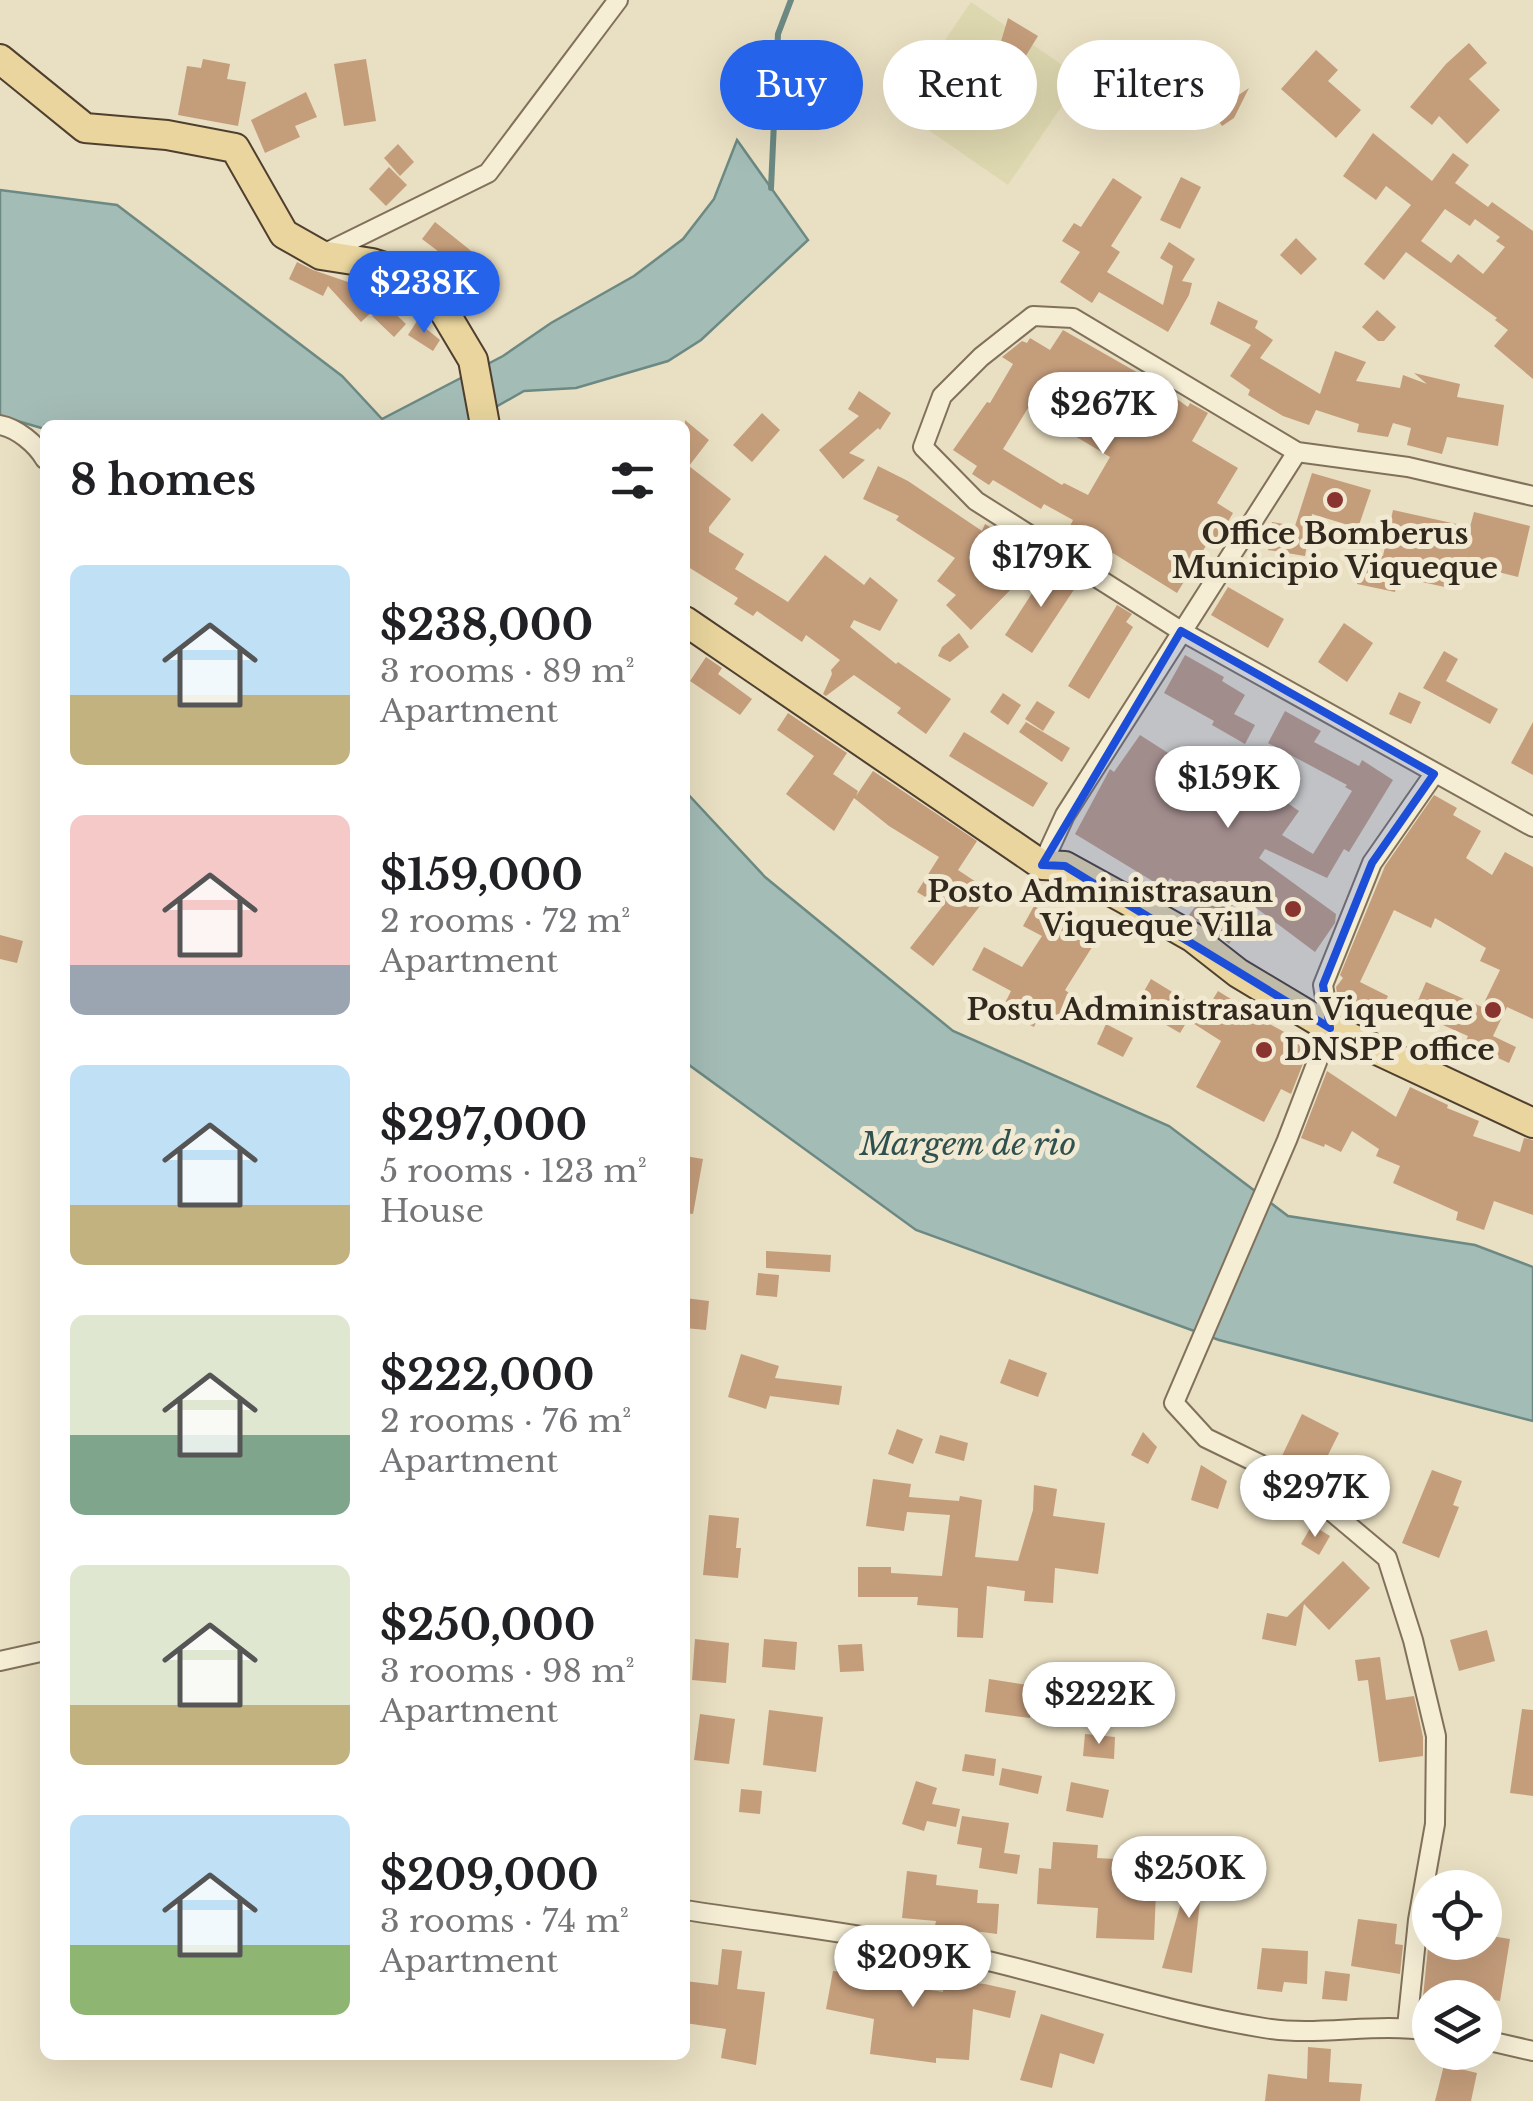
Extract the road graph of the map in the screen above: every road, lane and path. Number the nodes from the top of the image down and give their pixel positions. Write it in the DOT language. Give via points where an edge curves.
graph roads {
  1 [pos="618,0"];
  2 [pos="0,60"];
  3 [pos="321,255"];
  4 [pos="483,420"];
  5 [pos="0,424"];
  6 [pos="40,450"];
  7 [pos="1298,452"];
  8 [pos="1533,496"];
  9 [pos="690,624"];
  10 [pos="1181,632"];
  11 [pos="1434,774"];
  12 [pos="1533,828"];
  13 [pos="1042,865"];
  14 [pos="1330,1028"];
  15 [pos="1533,1123"];
  16 [pos="40,1652"];
  17 [pos="0,1661"];
  18 [pos="690,1911"];
  19 [pos="1408,2027"];
  20 [pos="1412,2028"];
  21 [pos="1502,2044"];
  22 [pos="1533,2052"];
  1 -- 3 [label="street" via="488,173"];
  2 -- 3 [label="main road" via="85,128 234,148 284,234"];
  3 -- 4 [label="main road" via="410,274 442,308 473,360"];
  5 -- 6 [label="street"];
  7 -- 8 [label="street"];
  7 -- 10 [label="street"];
  7 -- 10 [label="street" via="1073,318 1032,316 942,396 922,447 976,501"];
  9 -- 13 [label="main road"];
  10 -- 11 [label="street"];
  10 -- 13 [label="street" via="1065,816"];
  11 -- 12 [label="street"];
  11 -- 14 [label="street" via="1372,863 1323,985"];
  13 -- 14 [label="main road" via="1065,866 1125,899"];
  14 -- 15 [label="main road"];
  14 -- 19 [label="street" via="1174,1403 1206,1438 1276,1472 1387,1558 1436,1736 1435,1824"];
  16 -- 17 [label="street"];
  18 -- 19 [label="street" via="940,1950 1267,2029"];
  19 -- 20 [label="street"];
  21 -- 22 [label="street"];
}
